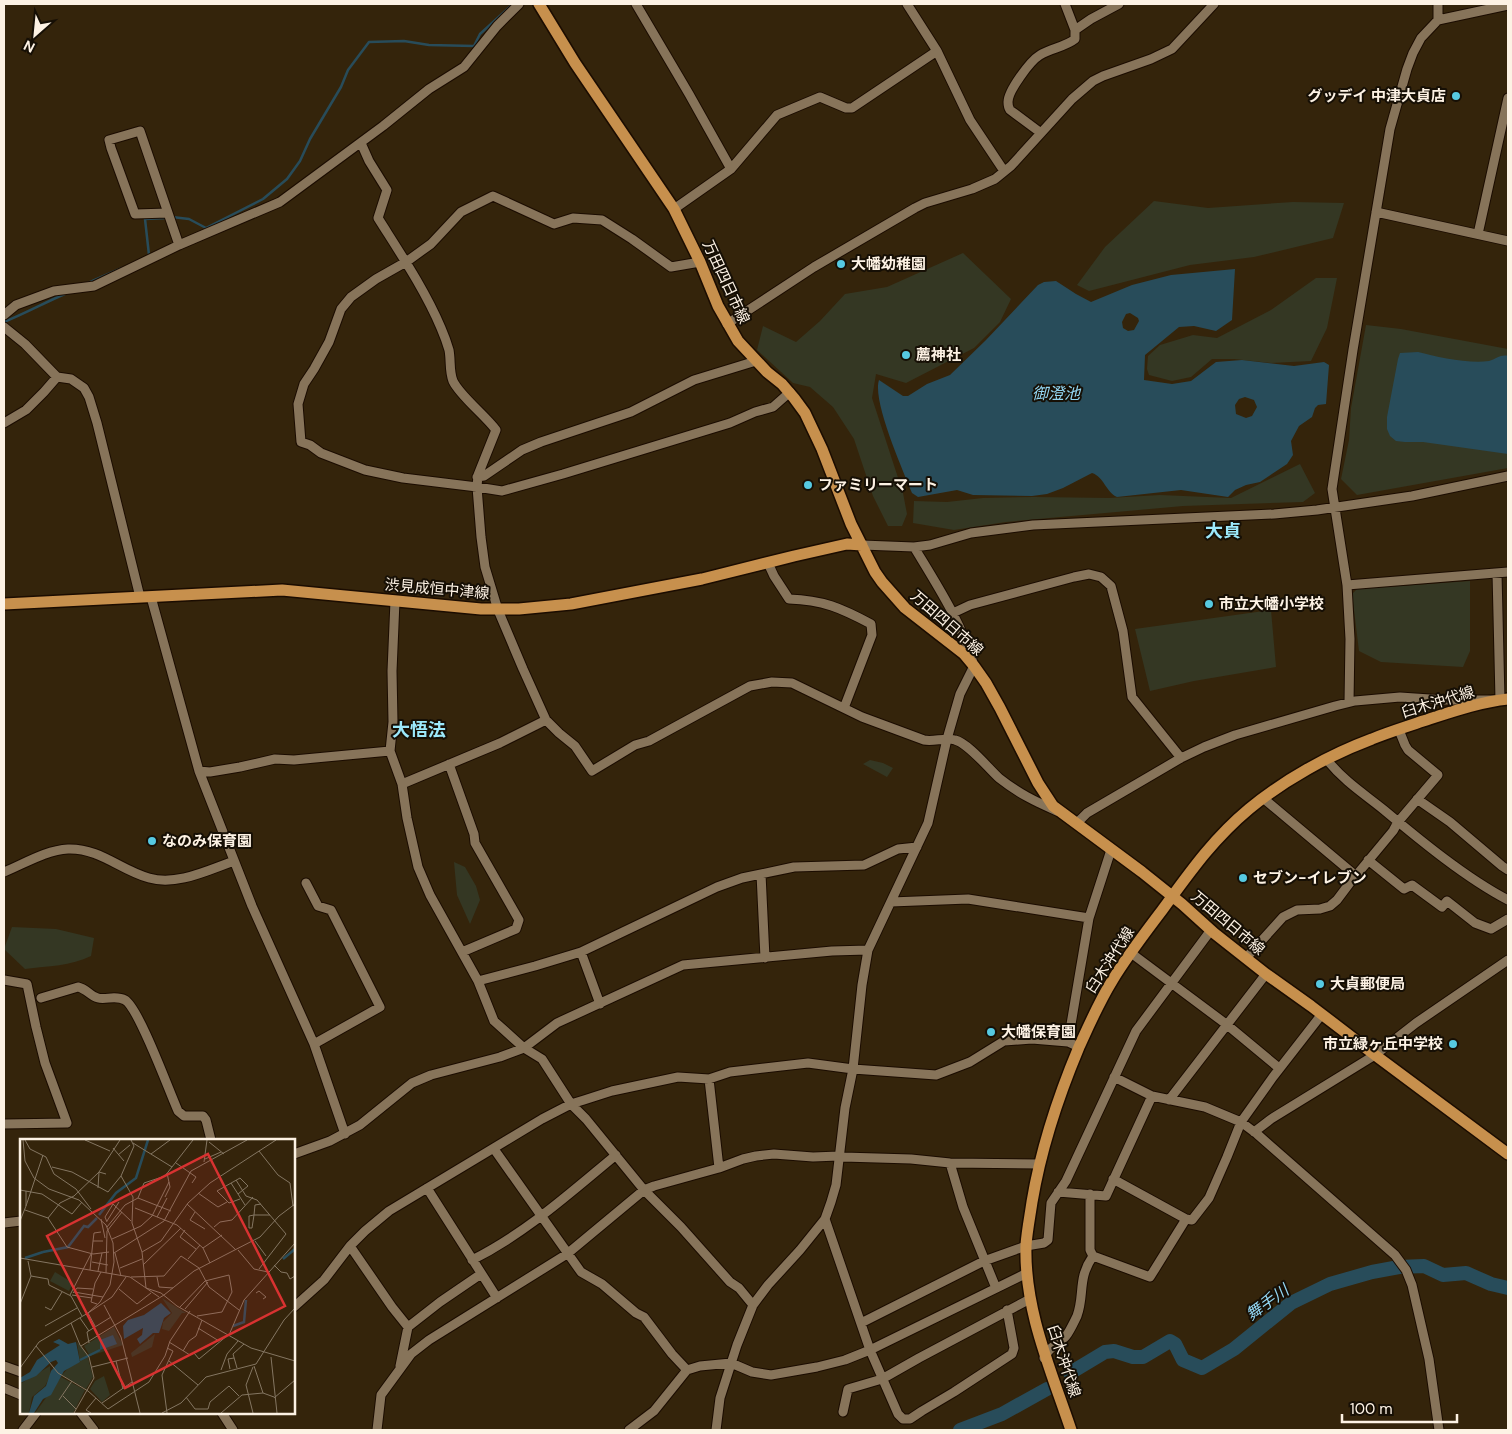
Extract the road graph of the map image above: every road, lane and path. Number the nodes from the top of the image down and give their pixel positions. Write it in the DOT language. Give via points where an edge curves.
graph roads {
  1 [pos="519,4"];
  2 [pos="539,4"];
  3 [pos="636,4"];
  4 [pos="907,4"];
  5 [pos="1065,4"];
  6 [pos="1119,4"];
  7 [pos="1214,4"];
  8 [pos="1438,4"];
  9 [pos="1508,5"];
  10 [pos="1438,20"];
  11 [pos="1075,30"];
  12 [pos="937,51"];
  13 [pos="1508,98"];
  14 [pos="1041,133"];
  15 [pos="360,142"];
  16 [pos="731,169"];
  17 [pos="1004,171"];
  18 [pos="674,209"];
  19 [pos="1376,212"];
  20 [pos="168,213"];
  21 [pos="1478,234"];
  22 [pos="1508,241"];
  23 [pos="179,245"];
  24 [pos="406,262"];
  25 [pos="700,262"];
  26 [pos="4,315"];
  27 [pos="727,324"];
  28 [pos="4,327"];
  29 [pos="756,361"];
  30 [pos="57,377"];
  31 [pos="790,392"];
  32 [pos="4,423"];
  33 [pos="1508,476"];
  34 [pos="478,477"];
  35 [pos="477,487"];
  36 [pos="1334,507"];
  37 [pos="862,545"];
  38 [pos="914,547"];
  39 [pos="768,563"];
  40 [pos="1508,572"];
  41 [pos="1496,573"];
  42 [pos="1346,585"];
  43 [pos="146,597"];
  44 [pos="395,601"];
  45 [pos="4,604"];
  46 [pos="498,610"];
  47 [pos="953,613"];
  48 [pos="974,666"];
  49 [pos="1504,699"];
  50 [pos="1349,702"];
  51 [pos="844,708"];
  52 [pos="546,720"];
  53 [pos="1399,730"];
  54 [pos="946,739"];
  55 [pos="390,751"];
  56 [pos="1181,758"];
  57 [pos="1327,760"];
  58 [pos="449,764"];
  59 [pos="199,771"];
  60 [pos="402,784"];
  61 [pos="1263,798"];
  62 [pos="1417,799"];
  63 [pos="1059,812"];
  64 [pos="1398,822"];
  65 [pos="1077,824"];
  66 [pos="917,847"];
  67 [pos="1111,850"];
  68 [pos="1368,860"];
  69 [pos="234,862"];
  70 [pos="1508,870"];
  71 [pos="4,872"];
  72 [pos="762,874"];
  73 [pos="1356,876"];
  74 [pos="306,883"];
  75 [pos="1172,896"];
  76 [pos="1508,900"];
  77 [pos="891,902"];
  78 [pos="1089,918"];
  79 [pos="1508,919"];
  80 [pos="1211,930"];
  81 [pos="868,950"];
  82 [pos="462,952"];
  83 [pos="581,952"];
  84 [pos="1130,953"];
  85 [pos="765,958"];
  86 [pos="1246,958"];
  87 [pos="1508,960"];
  88 [pos="1266,974"];
  89 [pos="4,980"];
  90 [pos="478,981"];
  91 [pos="1172,983"];
  92 [pos="41,998"];
  93 [pos="600,1004"];
  94 [pos="1322,1014"];
  95 [pos="1226,1024"];
  96 [pos="314,1044"];
  97 [pos="1074,1045"];
  98 [pos="524,1048"];
  99 [pos="1375,1056"];
  100 [pos="1279,1068"];
  101 [pos="852,1069"];
  102 [pos="1114,1077"];
  103 [pos="708,1079"];
  104 [pos="1152,1096"];
  105 [pos="1169,1100"];
  106 [pos="571,1104"];
  107 [pos="1240,1122"];
  108 [pos="4,1124"];
  109 [pos="1254,1132"];
  110 [pos="345,1134"];
  111 [pos="212,1139"];
  112 [pos="494,1149"];
  113 [pos="295,1154"];
  114 [pos="1508,1154"];
  115 [pos="616,1155"];
  116 [pos="839,1156"];
  117 [pos="950,1163"];
  118 [pos="1040,1164"];
  119 [pos="719,1168"];
  120 [pos="1113,1178"];
  121 [pos="426,1188"];
  122 [pos="644,1190"];
  123 [pos="1058,1192"];
  124 [pos="1090,1194"];
  125 [pos="541,1217"];
  126 [pos="825,1219"];
  127 [pos="1186,1219"];
  128 [pos="20,1220"];
  129 [pos="4,1222"];
  130 [pos="350,1246"];
  131 [pos="1026,1246"];
  132 [pos="567,1254"];
  133 [pos="1093,1256"];
  134 [pos="472,1260"];
  135 [pos="984,1261"];
  136 [pos="1027,1273"];
  137 [pos="481,1274"];
  138 [pos="996,1288"];
  139 [pos="498,1298"];
  140 [pos="1030,1299"];
  141 [pos="753,1305"];
  142 [pos="295,1306"];
  143 [pos="1007,1310"];
  144 [pos="861,1323"];
  145 [pos="408,1327"];
  146 [pos="870,1350"];
  147 [pos="1045,1353"];
  148 [pos="731,1364"];
  149 [pos="4,1366"];
  150 [pos="399,1369"];
  151 [pos="687,1370"];
  152 [pos="20,1372"];
  153 [pos="882,1380"];
  154 [pos="4,1388"];
  155 [pos="20,1395"];
  156 [pos="843,1412"];
  157 [pos="35,1414"];
  158 [pos="82,1414"];
  159 [pos="223,1414"];
  160 [pos="23,1430"];
  161 [pos="94,1430"];
  162 [pos="233,1430"];
  163 [pos="377,1430"];
  164 [pos="629,1430"];
  165 [pos="716,1430"];
  166 [pos="1065,1430"];
  167 [pos="1071,1430"];
  168 [pos="1439,1430"];
  1 -- 15 [label="street" via="464,67 429,89"];
  2 -- 18 [label="main road, 万田四日市線"];
  3 -- 16 [label="street"];
  4 -- 12 [label="street"];
  5 -- 11 [label="street"];
  6 -- 11 [label="street"];
  7 -- 14 [label="street" via="1172,49 1093,81"];
  8 -- 10 [label="street"];
  9 -- 10 [label="street"];
  10 -- 19 [label="street" via="1421,38 1407,69 1390,129"];
  11 -- 14 [label="street" via="1075,38 1069,43 1037,56 1030,63 1008,99 1010,110"];
  12 -- 16 [label="street" via="852,108 820,97 778,115"];
  12 -- 17 [label="street" via="970,120"];
  13 -- 21 [label="street"];
  14 -- 17 [label="street"];
  15 -- 23 [label="street" via="280,202"];
  15 -- 24 [label="street" via="387,190 378,218"];
  16 -- 18 [label="street"];
  17 -- 27 [label="street" via="984,185 915,208"];
  18 -- 25 [label="main road, 万田四日市線"];
  19 -- 21 [label="street"];
  19 -- 36 [label="street" via="1337,453 1332,489"];
  20 -- 20 [label="street" via="135,214 109,140 140,131"];
  20 -- 23 [label="street"];
  21 -- 22 [label="street"];
  23 -- 26 [label="street" via="94,286 54,291 16,305"];
  24 -- 25 [label="street" via="431,244 461,212 493,196 554,224 573,218 602,220 671,268"];
  24 -- 34 [label="street" via="441,328 454,382 496,430"];
  24 -- 35 [label="street" via="351,296 342,309 329,342 304,384 298,404 300,438 321,453 365,470"];
  25 -- 27 [label="main road, 万田四日市線"];
  27 -- 29 [label="main road, 万田四日市線"];
  28 -- 30 [label="street"];
  29 -- 31 [label="main road, 万田四日市線"];
  29 -- 34 [label="street" via="694,380 631,412 541,442"];
  30 -- 32 [label="street" via="26,410"];
  30 -- 43 [label="street" via="78,383 89,397"];
  31 -- 35 [label="street" via="773,407 730,423 564,474 502,491"];
  31 -- 37 [label="main road, 万田四日市線" via="812,427"];
  33 -- 36 [label="street" via="1412,496"];
  34 -- 35 [label="street"];
  35 -- 46 [label="street" via="485,567"];
  36 -- 38 [label="street" via="1274,514 1032,525"];
  36 -- 42 [label="street"];
  37 -- 38 [label="street"];
  37 -- 39 [label="main road, 渋見成恒中津線" via="847,544"];
  37 -- 48 [label="main road, 万田四日市線" via="875,572 891,593"];
  38 -- 47 [label="street"];
  39 -- 46 [label="main road, 渋見成恒中津線" via="571,604"];
  39 -- 51 [label="street" via="789,599 823,602 871,624 872,635"];
  40 -- 41 [label="street"];
  41 -- 42 [label="street"];
  41 -- 49 [label="street"];
  42 -- 50 [label="street" via="1350,640"];
  43 -- 44 [label="main road, 渋見成恒中津線" via="282,590"];
  43 -- 45 [label="main road, 渋見成恒中津線"];
  43 -- 59 [label="street"];
  44 -- 46 [label="main road, 渋見成恒中津線"];
  44 -- 55 [label="street"];
  46 -- 52 [label="street"];
  47 -- 48 [label="street"];
  47 -- 56 [label="street" via="970,605 1074,577 1089,574 1101,577 1111,586 1123,631 1132,697"];
  48 -- 54 [label="street" via="960,694"];
  48 -- 63 [label="main road, 万田四日市線" via="1000,708 1038,783"];
  49 -- 50 [label="street" via="1400,697"];
  49 -- 53 [label="main road, 臼木沖代線" via="1461,708"];
  50 -- 56 [label="street" via="1235,735"];
  51 -- 52 [label="street" via="792,683 750,686 635,745 592,771 575,746"];
  51 -- 54 [label="street" via="924,740"];
  52 -- 58 [label="street"];
  53 -- 57 [label="main road, 臼木沖代線"];
  53 -- 62 [label="street" via="1408,750 1438,775"];
  54 -- 63 [label="street" via="958,741 1020,794"];
  54 -- 66 [label="street" via="928,823"];
  55 -- 59 [label="street" via="275,759 210,772"];
  55 -- 60 [label="street"];
  56 -- 65 [label="street" via="1087,813"];
  57 -- 61 [label="main road, 臼木沖代線"];
  57 -- 64 [label="street" via="1340,776"];
  58 -- 60 [label="street"];
  58 -- 82 [label="street" via="475,842 519,920 516,928"];
  59 -- 69 [label="street"];
  60 -- 82 [label="street" via="418,867"];
  61 -- 73 [label="street"];
  61 -- 75 [label="main road, 臼木沖代線" via="1216,839"];
  62 -- 64 [label="street"];
  62 -- 70 [label="street"];
  63 -- 65 [label="main road, 万田四日市線"];
  64 -- 68 [label="street"];
  64 -- 76 [label="street" via="1489,890"];
  65 -- 67 [label="main road, 万田四日市線"];
  66 -- 72 [label="street" via="898,850 864,865 794,867"];
  66 -- 77 [label="street"];
  67 -- 75 [label="main road, 万田四日市線"];
  67 -- 78 [label="street"];
  68 -- 73 [label="street"];
  68 -- 79 [label="street" via="1404,889 1412,885 1442,907 1447,901 1483,926 1491,929"];
  69 -- 71 [label="street" via="169,880 134,872 87,850 67,849 49,852"];
  69 -- 96 [label="street"];
  72 -- 83 [label="street" via="717,887"];
  72 -- 85 [label="street"];
  73 -- 86 [label="street" via="1330,906 1297,910 1283,917"];
  74 -- 96 [label="street" via="318,906 331,910 380,1007"];
  75 -- 80 [label="main road, 万田四日市線"];
  75 -- 84 [label="main road, 臼木沖代線"];
  77 -- 78 [label="street" via="968,898"];
  77 -- 81 [label="street"];
  78 -- 97 [label="street"];
  80 -- 86 [label="main road, 万田四日市線"];
  80 -- 91 [label="street"];
  81 -- 85 [label="street"];
  81 -- 101 [label="street"];
  82 -- 90 [label="street"];
  83 -- 90 [label="street"];
  83 -- 93 [label="street"];
  84 -- 91 [label="street"];
  84 -- 97 [label="main road, 臼木沖代線"];
  85 -- 93 [label="street" via="682,965"];
  86 -- 88 [label="main road, 万田四日市線"];
  87 -- 99 [label="street" via="1416,1023"];
  88 -- 94 [label="main road, 万田四日市線"];
  88 -- 95 [label="street"];
  89 -- 108 [label="street" via="27,984 45,1063 67,1123"];
  90 -- 98 [label="street" via="494,1021"];
  91 -- 95 [label="street"];
  91 -- 102 [label="street" via="1136,1031"];
  92 -- 111 [label="street" via="78,987 98,998 126,1000 134,1009 178,1111 184,1116 203,1116"];
  93 -- 98 [label="street" via="558,1023"];
  94 -- 99 [label="main road, 万田四日市線"];
  94 -- 100 [label="street"];
  95 -- 100 [label="street"];
  95 -- 105 [label="street"];
  96 -- 110 [label="street"];
  97 -- 101 [label="street" via="1032,1039 1004,1041 970,1062 936,1075"];
  97 -- 118 [label="main road, 臼木沖代線"];
  98 -- 106 [label="street" via="542,1059"];
  98 -- 110 [label="street" via="412,1083"];
  99 -- 109 [label="street"];
  99 -- 114 [label="main road, 万田四日市線"];
  100 -- 107 [label="street"];
  101 -- 103 [label="street" via="802,1064 730,1072"];
  101 -- 116 [label="street"];
  102 -- 104 [label="street"];
  102 -- 123 [label="street"];
  103 -- 106 [label="street" via="678,1077 612,1091"];
  103 -- 119 [label="street"];
  104 -- 105 [label="street"];
  104 -- 120 [label="street"];
  105 -- 107 [label="street" via="1205,1107"];
  106 -- 112 [label="street"];
  106 -- 115 [label="street"];
  107 -- 109 [label="street"];
  107 -- 127 [label="street" via="1208,1198 1192,1220"];
  109 -- 168 [label="street" via="1395,1255 1406,1270 1429,1359"];
  110 -- 113 [label="street"];
  112 -- 121 [label="street"];
  112 -- 125 [label="street"];
  115 -- 122 [label="street"];
  115 -- 125 [label="street"];
  116 -- 117 [label="street"];
  116 -- 119 [label="street" via="774,1154 742,1159"];
  116 -- 126 [label="street" via="836,1185"];
  117 -- 118 [label="street"];
  117 -- 135 [label="street"];
  118 -- 131 [label="main road, 臼木沖代線"];
  119 -- 122 [label="street"];
  120 -- 124 [label="street" via="1106,1196"];
  120 -- 127 [label="street"];
  121 -- 130 [label="street" via="389,1211"];
  121 -- 134 [label="street"];
  122 -- 132 [label="street"];
  122 -- 141 [label="street"];
  123 -- 124 [label="street"];
  123 -- 131 [label="street" via="1051,1203 1048,1240"];
  124 -- 133 [label="street" via="1090,1250"];
  125 -- 132 [label="street"];
  125 -- 134 [label="street"];
  126 -- 141 [label="street"];
  126 -- 144 [label="street"];
  127 -- 133 [label="street" via="1150,1277"];
  128 -- 129 [label="street"];
  130 -- 142 [label="street" via="324,1280"];
  130 -- 145 [label="street"];
  131 -- 135 [label="street"];
  131 -- 136 [label="main road, 臼木沖代線"];
  132 -- 139 [label="street"];
  132 -- 151 [label="street" via="581,1272 644,1316"];
  133 -- 147 [label="street" via="1083,1277 1077,1317 1066,1336"];
  134 -- 137 [label="street"];
  135 -- 138 [label="street"];
  135 -- 144 [label="street"];
  136 -- 138 [label="street"];
  136 -- 140 [label="main road, 臼木沖代線"];
  137 -- 139 [label="street"];
  137 -- 145 [label="street"];
  138 -- 146 [label="street"];
  139 -- 150 [label="street" via="429,1340"];
  140 -- 143 [label="street"];
  140 -- 147 [label="main road, 臼木沖代線"];
  141 -- 148 [label="street"];
  143 -- 153 [label="street"];
  143 -- 153 [label="street" via="1014,1348 1012,1354 910,1419 903,1419 898,1414"];
  144 -- 146 [label="street"];
  145 -- 150 [label="street"];
  146 -- 148 [label="street" via="817,1368 771,1375"];
  146 -- 153 [label="street"];
  147 -- 166 [label="street" via="1043,1363"];
  147 -- 167 [label="main road, 臼木沖代線"];
  148 -- 151 [label="street"];
  148 -- 165 [label="street" via="720,1398"];
  149 -- 152 [label="street"];
  150 -- 163 [label="street" via="381,1395"];
  151 -- 164 [label="street" via="654,1411"];
  153 -- 156 [label="street" via="848,1388"];
  154 -- 155 [label="street"];
  157 -- 160 [label="street"];
  158 -- 161 [label="street"];
  159 -- 162 [label="street"];
}
